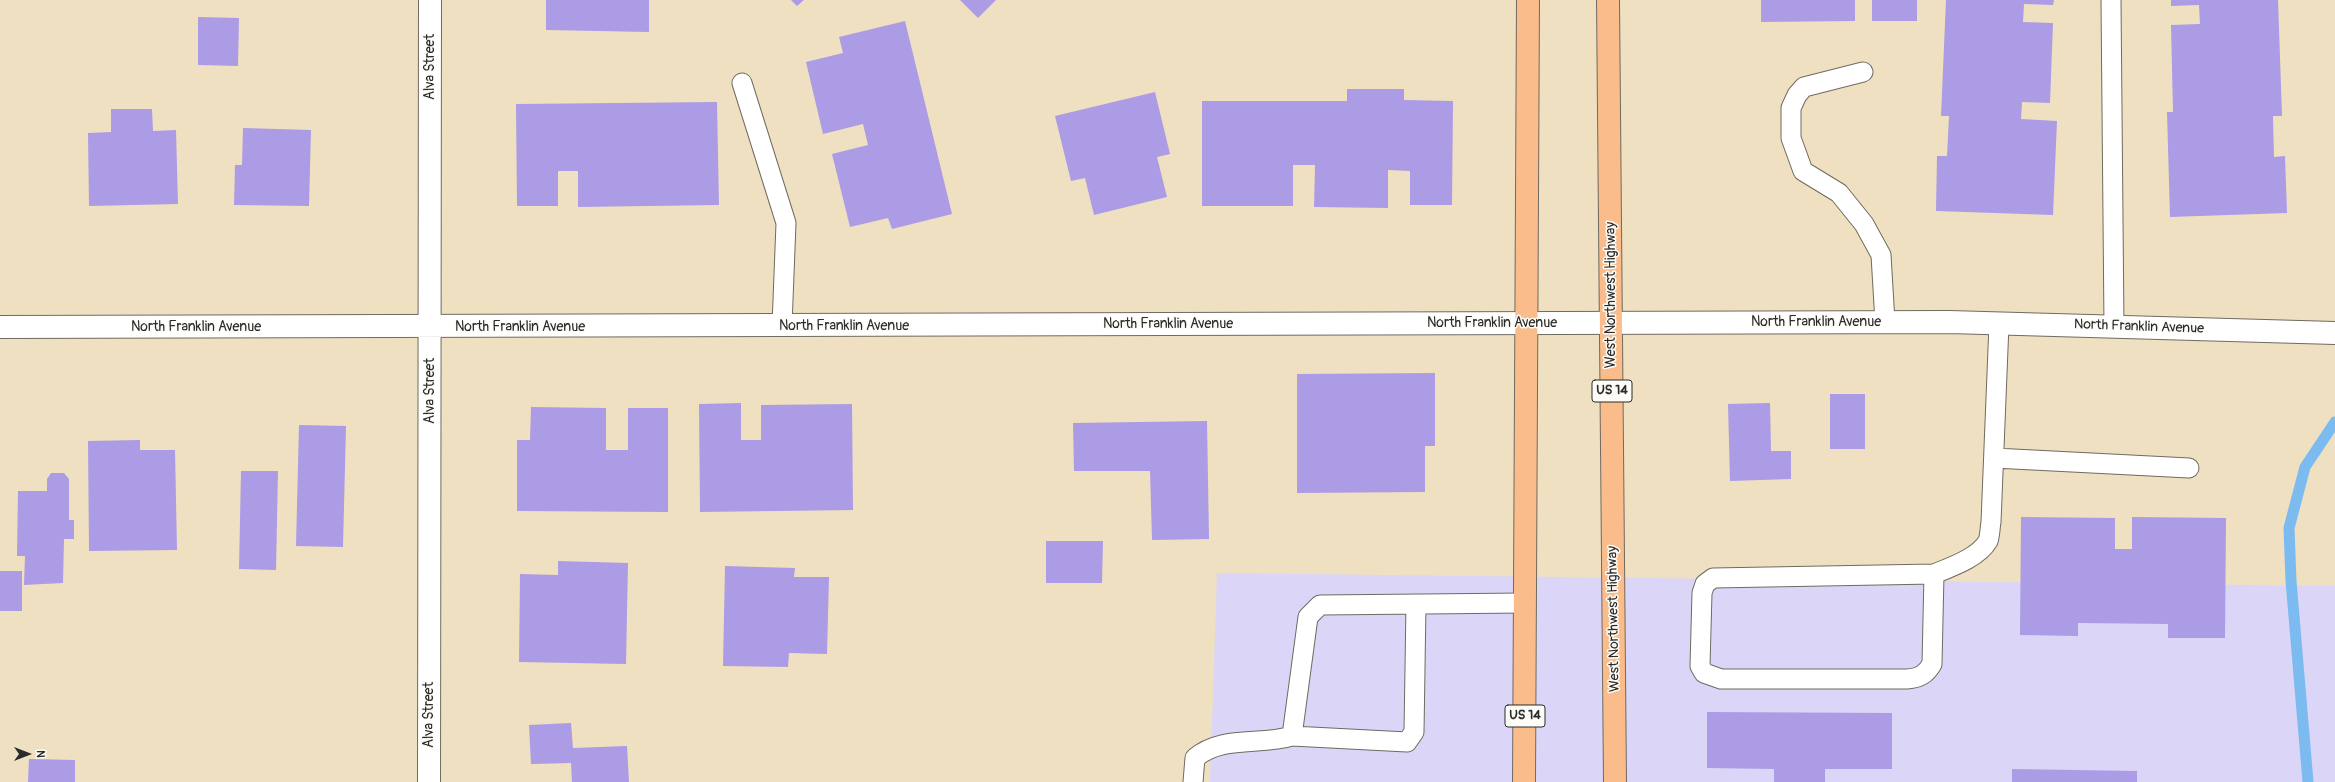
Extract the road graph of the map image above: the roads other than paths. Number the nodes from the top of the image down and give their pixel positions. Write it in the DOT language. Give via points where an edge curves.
graph roads {
  1 [pos="430,0"];
  2 [pos="1528,0"];
  3 [pos="1608,0"];
  4 [pos="2111,0"];
  5 [pos="1864,72"];
  6 [pos="742,83"];
  7 [pos="1885,322"];
  8 [pos="1525,323"];
  9 [pos="1611,323"];
  10 [pos="2000,324"];
  11 [pos="782,326"];
  12 [pos="0,327"];
  13 [pos="430,327"];
  14 [pos="2114,327"];
  15 [pos="2335,333"];
  16 [pos="1994,458"];
  17 [pos="2189,468"];
  18 [pos="1934,574"];
  19 [pos="1416,604"];
  20 [pos="1525,604"];
  21 [pos="1292,736"];
  22 [pos="429,782"];
  23 [pos="1192,782"];
  24 [pos="1524,782"];
  25 [pos="1615,782"];
  1 -- 13 [label="street, Alva Street"];
  2 -- 8 [label="main road, US 14"];
  3 -- 9 [label="main road, West Northwest Highway / US 14"];
  4 -- 14 [label="lane"];
  5 -- 7 [label="lane" via="1804,87 1791,108 1791,138 1803,171 1839,193 1864,224 1881,255"];
  6 -- 11 [label="lane" via="786,223"];
  7 -- 9 [label="street, North Franklin Avenue"];
  7 -- 10 [label="street, North Franklin Avenue"];
  8 -- 9 [label="street, North Franklin Avenue"];
  8 -- 11 [label="street, North Franklin Avenue"];
  8 -- 20 [label="main road, US 14"];
  9 -- 25 [label="main road, West Northwest Highway / US 14"];
  10 -- 14 [label="street, North Franklin Avenue"];
  10 -- 16 [label="lane"];
  11 -- 13 [label="street, North Franklin Avenue"];
  12 -- 13 [label="street, North Franklin Avenue"];
  13 -- 22 [label="street, Alva Street"];
  14 -- 15 [label="street, North Franklin Avenue"];
  16 -- 17 [label="lane"];
  16 -- 18 [label="lane" via="1988,540 1964,560"];
  18 -- 18 [label="lane" via="1932,664 1919,678 1721,679 1704,673 1700,666 1702,593 1705,584 1713,578"];
  19 -- 20 [label="lane"];
  19 -- 21 [label="lane" via="1320,605 1308,616"];
  19 -- 21 [label="lane" via="1414,732 1407,742"];
  20 -- 24 [label="main road, US 14"];
  21 -- 23 [label="lane" via="1280,740 1234,743 1206,749 1195,758"];
}
